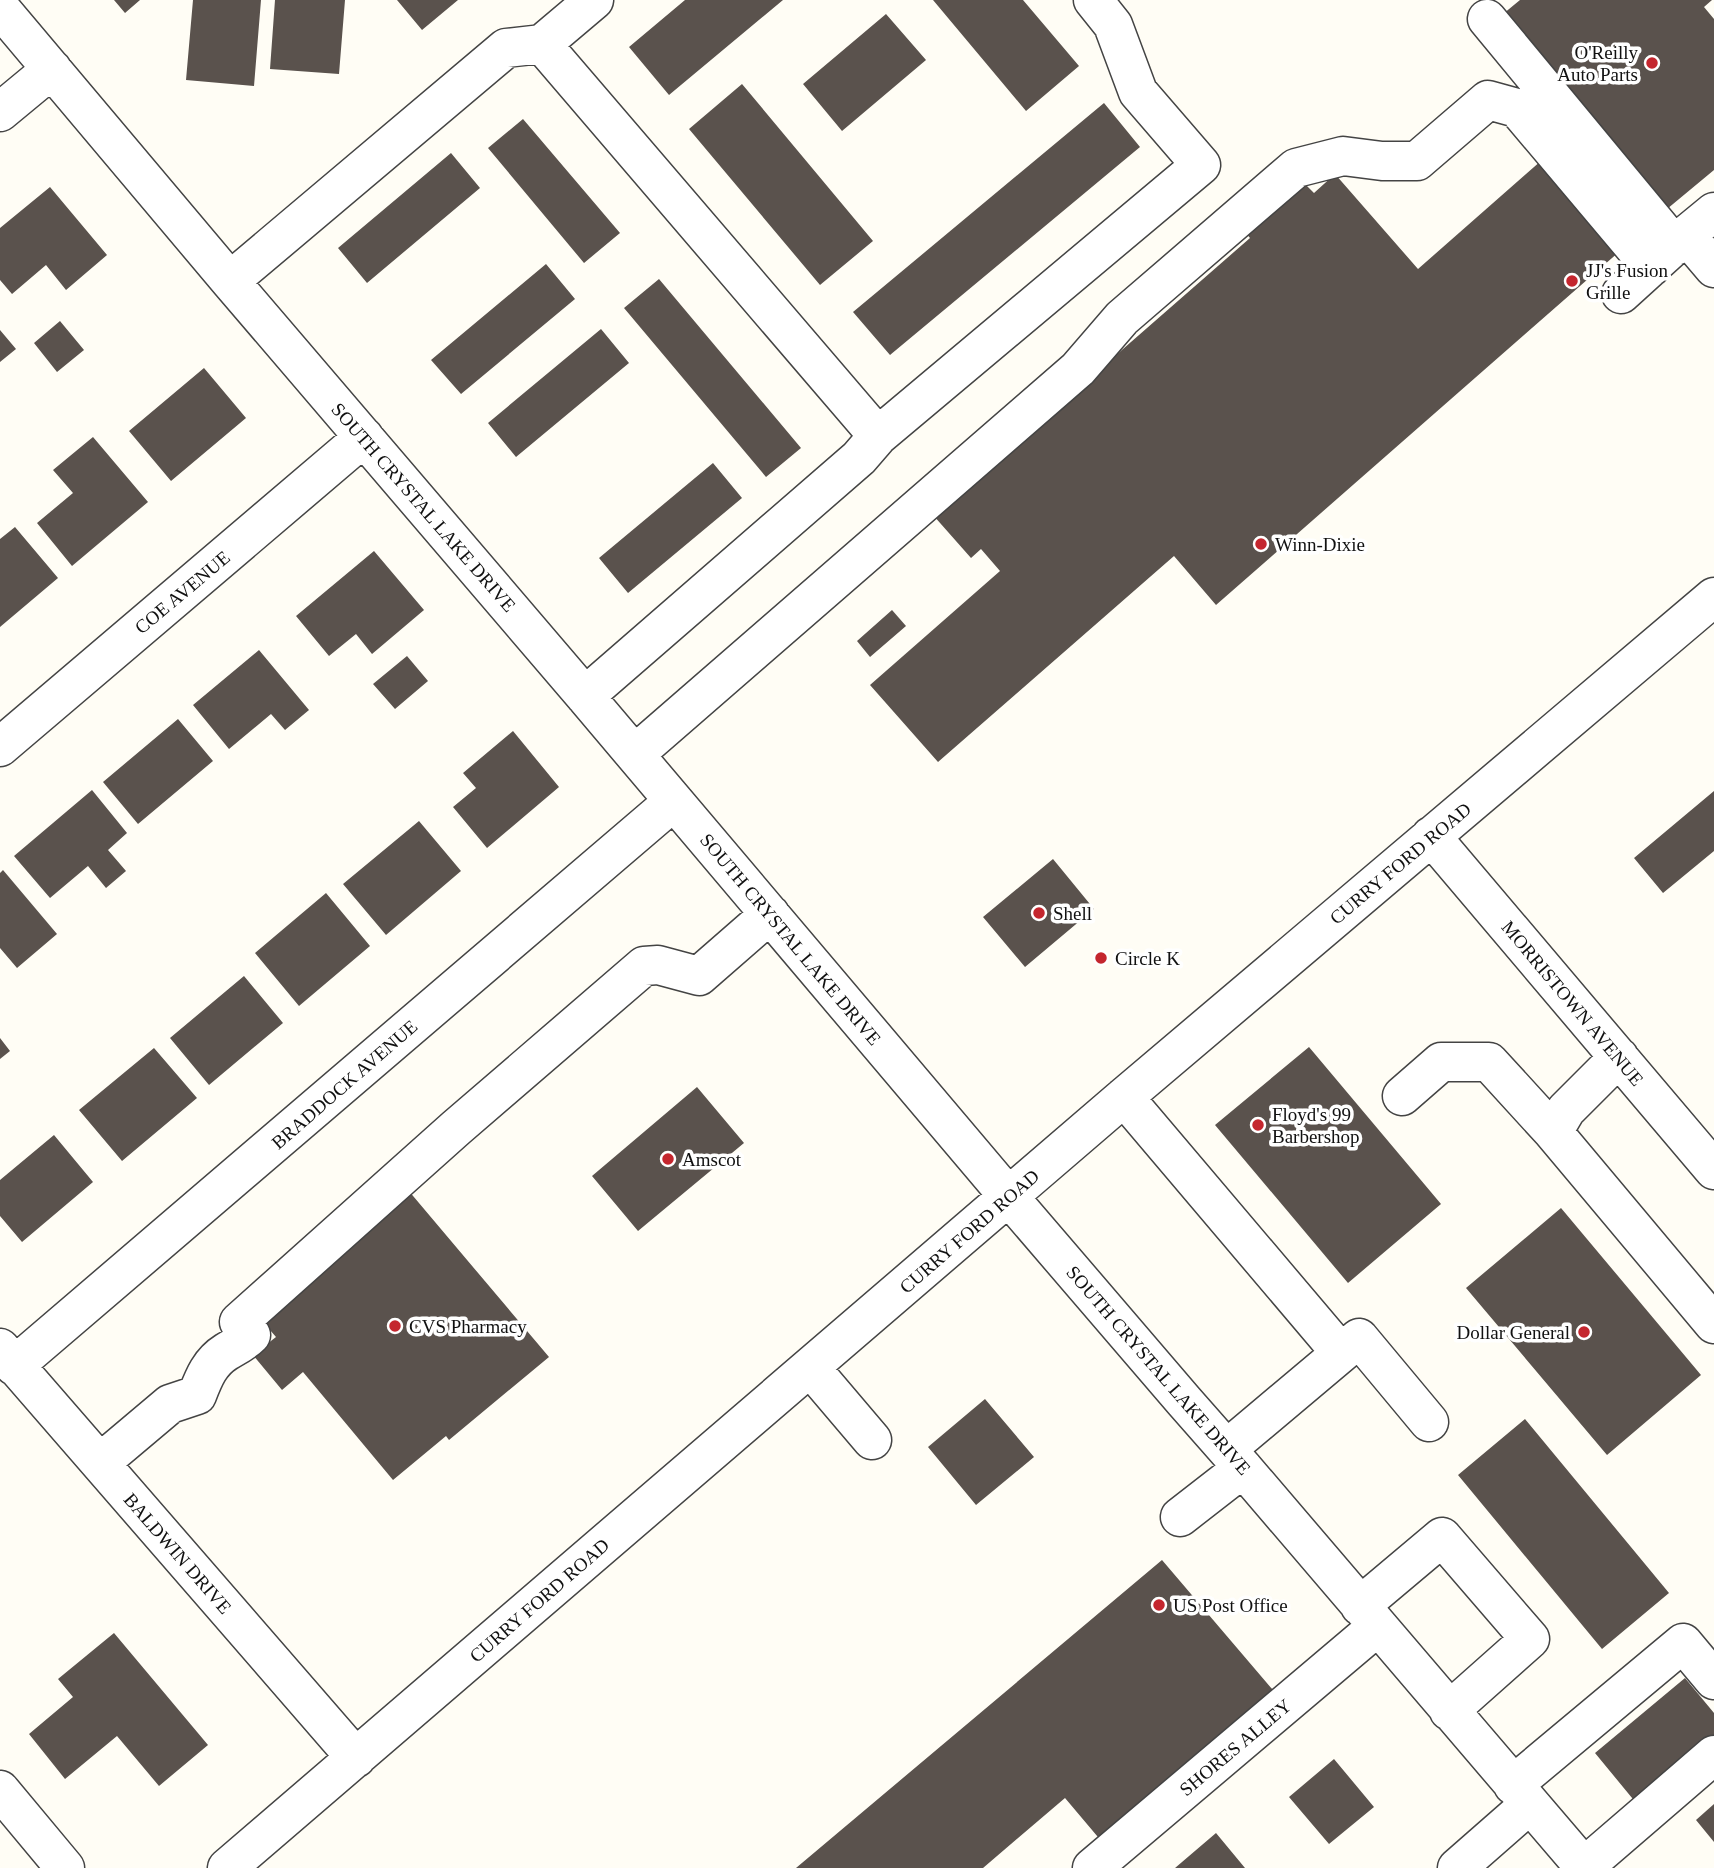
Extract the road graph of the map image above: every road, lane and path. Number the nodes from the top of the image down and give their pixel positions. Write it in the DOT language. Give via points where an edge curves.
graph roads {
  1 [pos="594,0"];
  2 [pos="1093,0"];
  3 [pos="0,8"];
  4 [pos="1487,19"];
  5 [pos="542,44"];
  6 [pos="52,69"];
  7 [pos="0,112"];
  8 [pos="1682,240"];
  9 [pos="1714,268"];
  10 [pos="230,281"];
  11 [pos="1621,294"];
  12 [pos="878,436"];
  13 [pos="364,437"];
  14 [pos="1714,597"];
  15 [pos="585,696"];
  16 [pos="0,747"];
  17 [pos="635,754"];
  18 [pos="674,801"];
  19 [pos="1432,836"];
  20 [pos="770,914"];
  21 [pos="1619,1057"];
  22 [pos="1402,1096"];
  23 [pos="1124,1097"];
  24 [pos="1553,1132"];
  25 [pos="1714,1170"];
  26 [pos="1009,1197"];
  27 [pos="1714,1324"];
  28 [pos="1341,1353"];
  29 [pos="7,1357"];
  30 [pos="810,1367"];
  31 [pos="1429,1422"];
  32 [pos="872,1440"];
  33 [pos="1235,1458"];
  34 [pos="100,1464"];
  35 [pos="1180,1517"];
  36 [pos="1369,1616"];
  37 [pos="1714,1680"];
  38 [pos="1449,1711"];
  39 [pos="1714,1755"];
  40 [pos="356,1758"];
  41 [pos="0,1790"];
  42 [pos="1522,1795"];
  43 [pos="65,1868"];
  44 [pos="227,1868"];
  45 [pos="1093,1868"];
  46 [pos="1457,1868"];
  47 [pos="1584,1868"];
  1 -- 5 [label="street"];
  2 -- 12 [label="street" via="1113,25 1138,92 1201,165"];
  3 -- 6 [label="street, SOUTH CRYSTAL LAKE DRIVE"];
  4 -- 8 [label="street"];
  5 -- 10 [label="street" via="506,48"];
  5 -- 12 [label="street"];
  6 -- 7 [label="street"];
  6 -- 10 [label="street, SOUTH CRYSTAL LAKE DRIVE"];
  8 -- 9 [label="street"];
  8 -- 11 [label="street"];
  8 -- 17 [label="street" via="1517,108 1488,100 1417,161 1343,156 1296,168 1122,318 1078,369"];
  10 -- 13 [label="street, SOUTH CRYSTAL LAKE DRIVE"];
  12 -- 15 [label="street" via="859,458"];
  13 -- 15 [label="street, SOUTH CRYSTAL LAKE DRIVE"];
  13 -- 16 [label="street, COE AVENUE"];
  14 -- 19 [label="street, CURRY FORD ROAD"];
  15 -- 17 [label="street, SOUTH CRYSTAL LAKE DRIVE"];
  17 -- 18 [label="street, SOUTH CRYSTAL LAKE DRIVE"];
  18 -- 20 [label="street, SOUTH CRYSTAL LAKE DRIVE"];
  18 -- 29 [label="street, BRADDOCK AVENUE"];
  19 -- 21 [label="street, MORRISTOWN AVENUE"];
  19 -- 23 [label="street, CURRY FORD ROAD"];
  20 -- 26 [label="street, SOUTH CRYSTAL LAKE DRIVE"];
  20 -- 34 [label="street" via="699,976 644,966 239,1322 251,1335 207,1368 197,1395 170,1404"];
  21 -- 24 [label="street" via="1566,1110"];
  21 -- 25 [label="street, MORRISTOWN AVENUE"];
  22 -- 24 [label="street" via="1441,1062 1489,1062"];
  23 -- 26 [label="street, CURRY FORD ROAD"];
  23 -- 28 [label="street"];
  24 -- 27 [label="street"];
  26 -- 30 [label="street, CURRY FORD ROAD"];
  26 -- 33 [label="street, SOUTH CRYSTAL LAKE DRIVE"];
  28 -- 31 [label="street" via="1359,1338"];
  28 -- 33 [label="street"];
  29 -- 34 [label="street, BALDWIN DRIVE"];
  30 -- 32 [label="street"];
  30 -- 40 [label="street, CURRY FORD ROAD"];
  33 -- 35 [label="street"];
  33 -- 36 [label="street, SOUTH CRYSTAL LAKE DRIVE"];
  34 -- 40 [label="street, BALDWIN DRIVE"];
  36 -- 38 [label="street, SOUTH CRYSTAL LAKE DRIVE"];
  36 -- 38 [label="street, SHORES ALLEY" via="1442,1537 1530,1640"];
  36 -- 45 [label="street, SHORES ALLEY"];
  37 -- 42 [label="street" via="1683,1643"];
  38 -- 42 [label="street, SOUTH CRYSTAL LAKE DRIVE"];
  39 -- 47 [label="street"];
  40 -- 44 [label="street, CURRY FORD ROAD"];
  41 -- 43 [label="street"];
  42 -- 46 [label="street"];
  42 -- 47 [label="street, SOUTH CRYSTAL LAKE DRIVE"];
}
